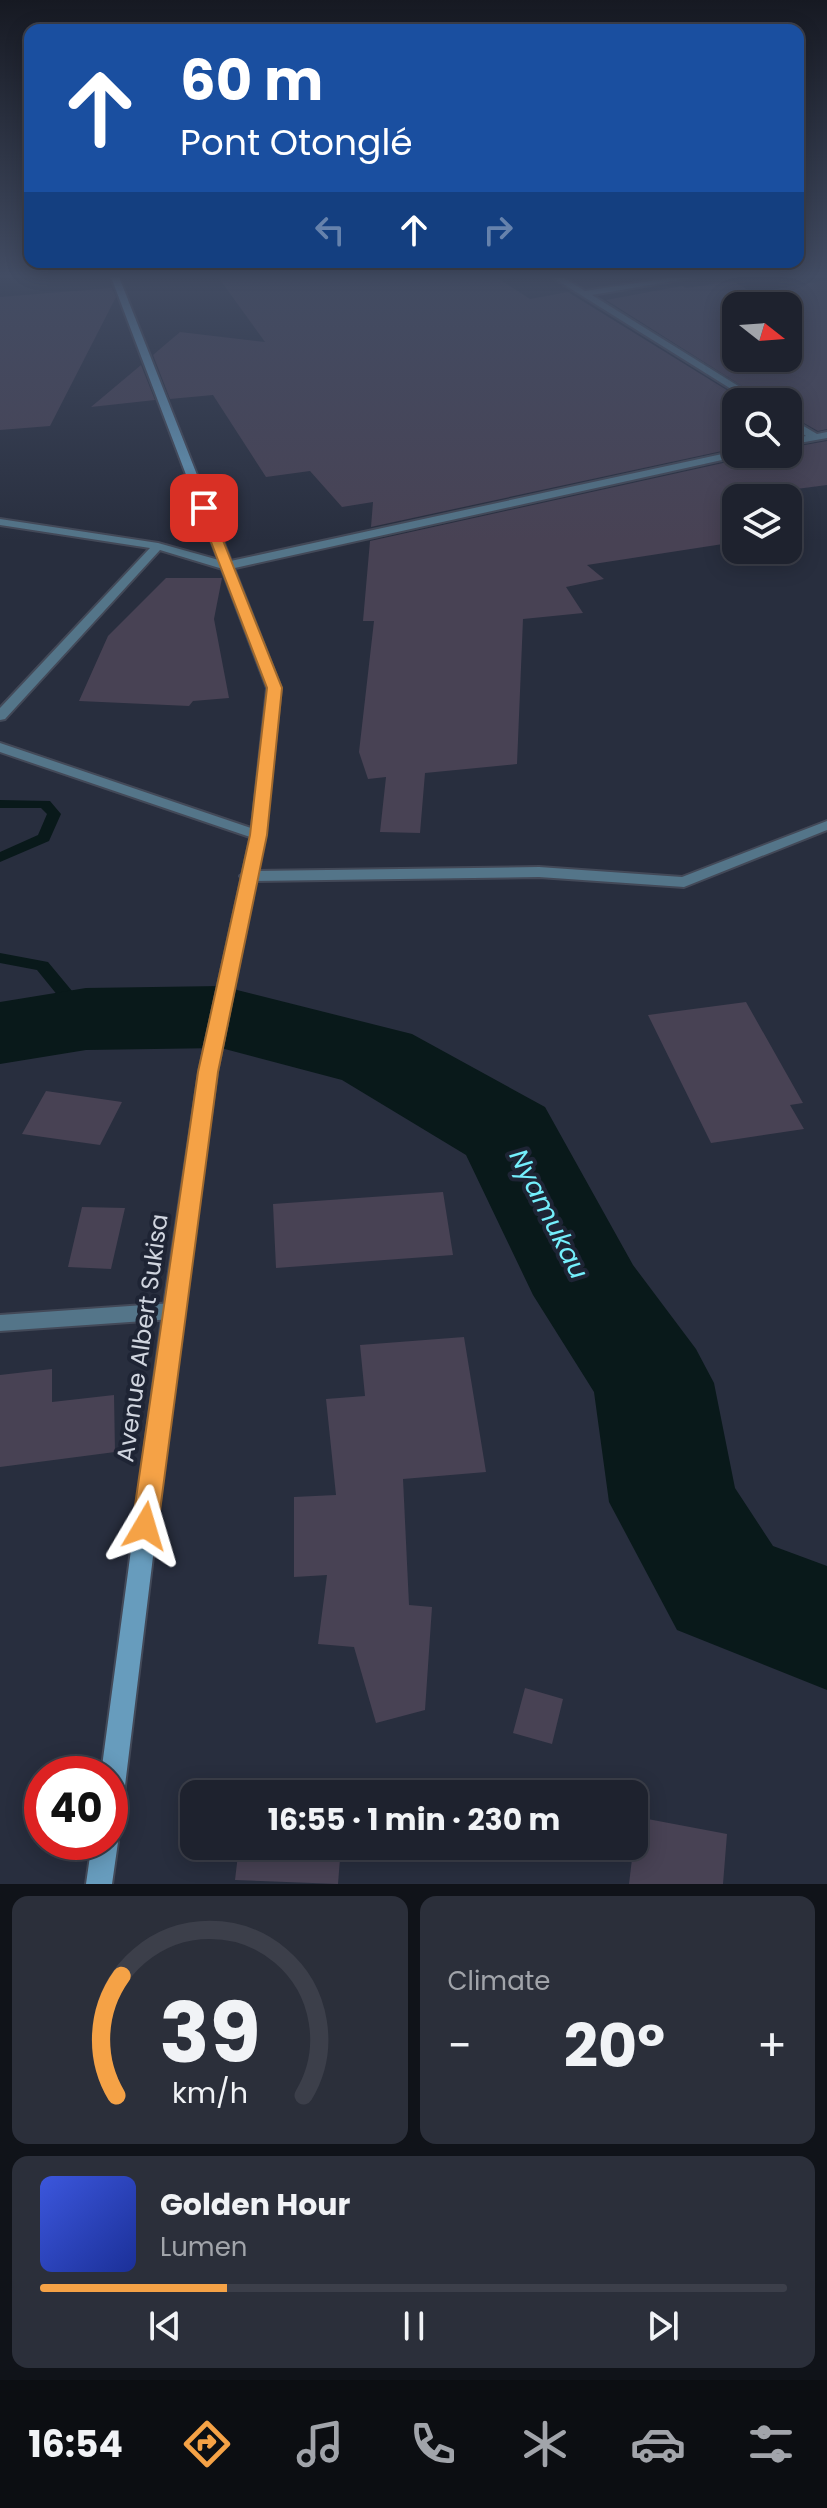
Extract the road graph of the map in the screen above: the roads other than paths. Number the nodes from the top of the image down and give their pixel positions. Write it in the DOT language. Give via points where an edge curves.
graph roads {
  1 [pos="149,365"];
  2 [pos="699,365"];
  3 [pos="736,388"];
  4 [pos="802,429"];
  5 [pos="827,435"];
  6 [pos="814,436"];
  7 [pos="802,439"];
  8 [pos="722,457"];
  9 [pos="0,522"];
  10 [pos="158,546"];
  11 [pos="226,566"];
  12 [pos="0,716"];
  13 [pos="0,747"];
  14 [pos="827,825"];
  15 [pos="258,835"];
  16 [pos="248,876"];
  17 [pos="173,1311"];
  18 [pos="0,1323"];
  19 [pos="116,1756"];
  20 [pos="102,1860"];
  21 [pos="99,1884"];
  1 -- 11 [label="street, Avenue Albert Sukisa"];
  2 -- 3 [label="street"];
  4 -- 6 [label="street"];
  5 -- 6 [label="street"];
  6 -- 7 [label="street"];
  8 -- 11 [label="street"];
  9 -- 10 [label="street"];
  10 -- 11 [label="street"];
  10 -- 12 [label="street"];
  11 -- 15 [label="street, Avenue Albert Sukisa" via="274,688"];
  13 -- 15 [label="street"];
  14 -- 16 [label="street" via="684,882 539,872"];
  15 -- 16 [label="street, Avenue Albert Sukisa"];
  16 -- 17 [label="street, Avenue Albert Sukisa" via="208,1072"];
  17 -- 18 [label="street"];
  17 -- 19 [label="street, Avenue Albert Sukisa"];
  20 -- 21 [label="street"];
}
